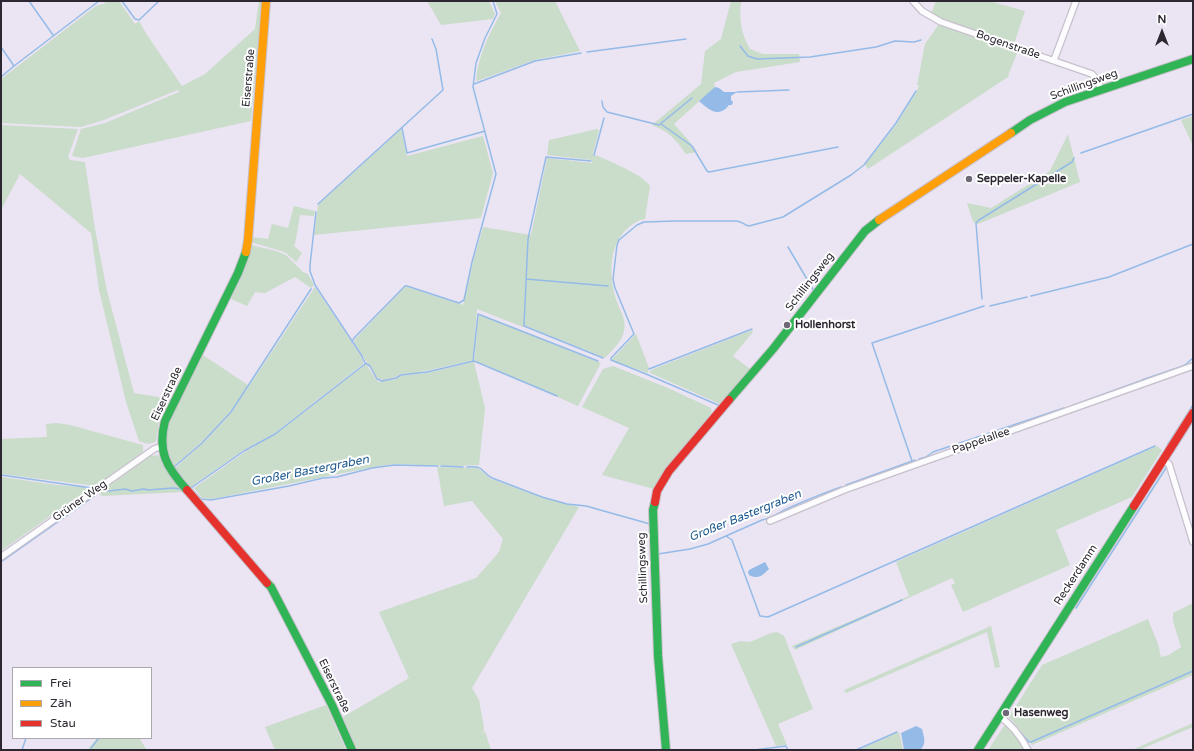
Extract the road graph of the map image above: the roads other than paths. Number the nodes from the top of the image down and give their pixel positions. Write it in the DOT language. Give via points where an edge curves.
graph roads {
  1 [pos="266,1"];
  2 [pos="913,1"];
  3 [pos="1076,1"];
  4 [pos="1193,59"];
  5 [pos="1054,60"];
  6 [pos="1101,90"];
  7 [pos="1193,366"];
  8 [pos="1193,413"];
  9 [pos="160,447"];
  10 [pos="1163,460"];
  11 [pos="770,522"];
  12 [pos="1193,542"];
  13 [pos="1,557"];
  14 [pos="1000,716"];
  15 [pos="352,750"];
  16 [pos="666,750"];
  17 [pos="978,750"];
  18 [pos="1028,750"];
  1 -- 9 [label="street, Eiserstraße" via="248,240 238,273 165,421"];
  2 -- 5 [label="street, Bogenstraße" via="922,11 940,22"];
  3 -- 5 [label="street"];
  4 -- 6 [label="street, Schillingsweg"];
  5 -- 6 [label="street, Bogenstraße" via="1092,74"];
  6 -- 16 [label="street, Schillingsweg" via="1065,102 1030,120 865,231 661,484 654,500 653,534 658,656"];
  7 -- 11 [label="street, Pappelallee" via="844,490"];
  8 -- 10 [label="street, Reckerdamm"];
  9 -- 13 [label="street, Grüner Weg"];
  9 -- 15 [label="street, Eiserstraße" via="173,474 270,587 332,705"];
  10 -- 12 [label="street" via="1169,464"];
  10 -- 14 [label="street, Reckerdamm"];
  14 -- 17 [label="street, Reckerdamm"];
  14 -- 18 [label="street" via="1021,738"];
}
